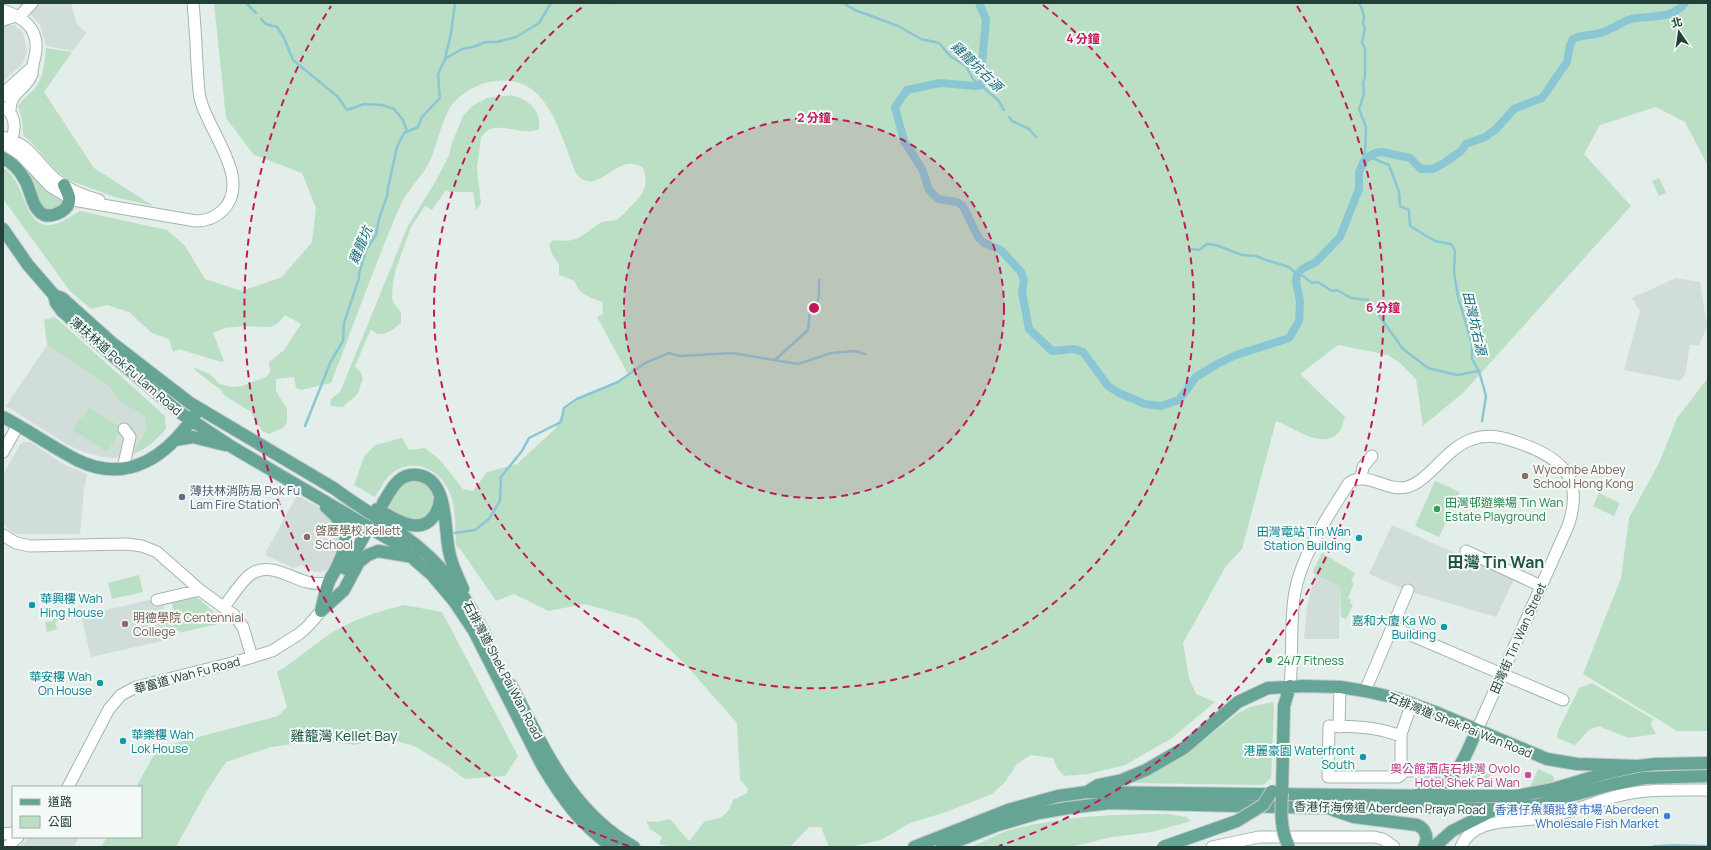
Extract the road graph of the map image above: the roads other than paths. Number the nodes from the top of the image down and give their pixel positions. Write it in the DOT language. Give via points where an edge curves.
graph roads {
  1 [pos="32,3"];
  2 [pos="193,3"];
  3 [pos="3,10"];
  4 [pos="18,17"];
  5 [pos="3,20"];
  6 [pos="32,67"];
  7 [pos="3,96"];
  8 [pos="7,109"];
  9 [pos="7,142"];
  10 [pos="3,158"];
  11 [pos="64,185"];
  12 [pos="69,198"];
  13 [pos="124,208"];
  14 [pos="3,229"];
  15 [pos="54,295"];
  16 [pos="199,409"];
  17 [pos="3,417"];
  18 [pos="191,420"];
  19 [pos="18,425"];
  20 [pos="124,429"];
  21 [pos="175,440"];
  22 [pos="232,447"];
  23 [pos="3,452"];
  24 [pos="277,454"];
  25 [pos="1372,456"];
  26 [pos="267,467"];
  27 [pos="123,469"];
  28 [pos="1361,477"];
  29 [pos="335,489"];
  30 [pos="438,491"];
  31 [pos="318,497"];
  32 [pos="384,503"];
  33 [pos="3,535"];
  34 [pos="364,536"];
  35 [pos="1466,551"];
  36 [pos="414,557"];
  37 [pos="328,583"];
  38 [pos="1541,586"];
  39 [pos="200,590"];
  40 [pos="1408,590"];
  41 [pos="465,597"];
  42 [pos="157,600"];
  43 [pos="224,607"];
  44 [pos="321,611"];
  45 [pos="1392,627"];
  46 [pos="252,657"];
  47 [pos="1502,673"];
  48 [pos="1290,686"];
  49 [pos="1340,687"];
  50 [pos="1365,690"];
  51 [pos="1563,700"];
  52 [pos="1412,703"];
  53 [pos="1334,727"];
  54 [pos="1477,730"];
  55 [pos="1401,736"];
  56 [pos="1708,763"];
  57 [pos="1638,766"];
  58 [pos="1401,771"];
  59 [pos="1444,771"];
  60 [pos="1282,772"];
  61 [pos="1708,776"];
  62 [pos="69,786"];
  63 [pos="1708,790"];
  64 [pos="1087,792"];
  65 [pos="1415,795"];
  66 [pos="1326,808"];
  67 [pos="1497,809"];
  68 [pos="17,838"];
  69 [pos="1242,843"];
  70 [pos="7,847"];
  71 [pos="613,847"];
  72 [pos="634,847"];
  73 [pos="914,847"];
  74 [pos="942,847"];
  75 [pos="1163,847"];
  76 [pos="1212,847"];
  77 [pos="1289,847"];
  78 [pos="1394,847"];
  79 [pos="1424,847"];
  80 [pos="1434,847"];
  81 [pos="1461,847"];
  1 -- 4 [label="street"];
  2 -- 13 [label="street" via="200,96 206,116 231,170 234,187 231,198 226,208 218,215 201,221"];
  3 -- 4 [label="street"];
  4 -- 5 [label="street"];
  4 -- 6 [label="street" via="27,22 34,34 36,47"];
  6 -- 7 [label="street"];
  6 -- 8 [label="street" via="30,79 11,99"];
  8 -- 9 [label="street" via="14,122"];
  9 -- 11 [label="street" via="31,152 50,174"];
  9 -- 12 [label="street" via="50,186"];
  10 -- 12 [label="main road" via="22,175 37,209 42,214 52,216 60,213"];
  11 -- 12 [label="main road"];
  11 -- 13 [label="street" via="86,196"];
  12 -- 13 [label="street" via="82,203"];
  14 -- 15 [label="main road, 薄扶林道 Pok Fu Lam Road" via="28,265"];
  15 -- 16 [label="main road, 薄扶林道 Pok Fu Lam Road" via="62,298 111,342"];
  15 -- 18 [label="main road, 薄扶林道 Pok Fu Lam Road" via="56,303 74,321 170,405"];
  16 -- 18 [label="main road"];
  16 -- 24 [label="main road, 薄扶林道 Pok Fu Lam Road"];
  17 -- 19 [label="main road"];
  18 -- 21 [label="main road"];
  18 -- 22 [label="main road, 薄扶林道 Pok Fu Lam Road"];
  19 -- 23 [label="street"];
  19 -- 27 [label="main road" via="78,461 96,467"];
  20 -- 27 [label="street" via="130,437"];
  21 -- 22 [label="main road" via="193,437"];
  21 -- 27 [label="main road" via="152,460"];
  22 -- 26 [label="main road, 薄扶林道 Pok Fu Lam Road"];
  24 -- 29 [label="main road, 石排灣道 Shek Pai Wan Road"];
  25 -- 28 [label="street" via="1363,466"];
  26 -- 31 [label="main road, 石排灣道 Shek Pai Wan Road"];
  28 -- 38 [label="street, 田灣街 Tin Wan Street" via="1390,487 1408,487 1458,446 1486,436 1504,438 1548,455 1560,464 1568,476 1574,493 1574,506 1568,526"];
  28 -- 48 [label="street" via="1349,482 1309,553 1297,582"];
  29 -- 30 [label="main road" via="358,498 406,525 413,526 424,524 435,515 440,502"];
  29 -- 41 [label="main road, 石排灣道 Shek Pai Wan Road" via="420,548 448,575"];
  30 -- 32 [label="main road" via="427,478 410,475 394,484"];
  30 -- 41 [label="main road" via="443,503 449,553"];
  31 -- 36 [label="main road, 石排灣道 Shek Pai Wan Road" via="394,542"];
  31 -- 37 [label="main road" via="336,515 346,531 346,545"];
  33 -- 39 [label="street" via="16,543 30,546 142,546 157,552"];
  34 -- 44 [label="main road"];
  35 -- 38 [label="street"];
  36 -- 44 [label="main road" via="378,552 368,554 359,562 344,590"];
  36 -- 71 [label="main road, 石排灣道 Shek Pai Wan Road" via="451,597 474,631 554,786 578,818"];
  37 -- 43 [label="street" via="307,582 271,569 262,569 251,574"];
  37 -- 44 [label="main road"];
  38 -- 47 [label="street, 田灣街 Tin Wan Street"];
  39 -- 42 [label="street"];
  39 -- 43 [label="street"];
  40 -- 45 [label="street"];
  41 -- 72 [label="main road, 石排灣道 Shek Pai Wan Road" via="565,784 598,822"];
  43 -- 46 [label="street" via="243,627"];
  44 -- 46 [label="street, 華富道 Wah Fu Road" via="290,641 272,651"];
  45 -- 47 [label="street"];
  45 -- 50 [label="street"];
  46 -- 62 [label="street, 華富道 Wah Fu Road" via="136,687 121,695 109,709"];
  47 -- 51 [label="street"];
  47 -- 54 [label="street, 田灣街 Tin Wan Street"];
  48 -- 49 [label="main road, 石排灣道 Shek Pai Wan Road"];
  48 -- 60 [label="main road" via="1284,706"];
  48 -- 64 [label="main road, 石排灣道 Shek Pai Wan Road" via="1268,688 1246,697 1226,710 1173,754 1146,770 1122,780 1098,785"];
  49 -- 50 [label="main road, 石排灣道 Shek Pai Wan Road"];
  49 -- 53 [label="street"];
  50 -- 52 [label="main road, 石排灣道 Shek Pai Wan Road"];
  52 -- 54 [label="main road, 石排灣道 Shek Pai Wan Road"];
  52 -- 55 [label="street"];
  53 -- 55 [label="street" via="1383,729"];
  53 -- 58 [label="street" via="1328,777 1398,777"];
  54 -- 57 [label="main road, 石排灣道 Shek Pai Wan Road" via="1552,760 1577,764"];
  54 -- 65 [label="main road" via="1455,773 1440,785"];
  55 -- 58 [label="street"];
  56 -- 57 [label="main road, 香港仔海傍道 Aberdeen Praya Road"];
  57 -- 65 [label="main road, 香港仔海傍道 Aberdeen Praya Road" via="1553,789 1516,796"];
  58 -- 59 [label="street"];
  60 -- 75 [label="main road, bridge" via="1263,805 1254,811 1220,828"];
  60 -- 77 [label="main road, bridge" via="1281,822"];
  61 -- 67 [label="main road, 香港仔海傍道 Aberdeen Praya Road" via="1644,778 1537,805"];
  63 -- 81 [label="street" via="1658,790 1627,794 1560,814 1500,822 1472,832"];
  64 -- 65 [label="main road, 香港仔海傍道 Aberdeen Praya Road"];
  64 -- 73 [label="main road, 石排灣道 Shek Pai Wan Road" via="1058,796 1008,810"];
  66 -- 67 [label="main road, 香港仔海傍道 Aberdeen Praya Road"];
  66 -- 74 [label="main road, 香港仔海傍道 Aberdeen Praya Road" via="1110,803 1039,812"];
  66 -- 79 [label="main road" via="1354,817 1420,826 1427,835"];
  67 -- 80 [label="main road" via="1452,831"];
  68 -- 70 [label="street"];
  69 -- 76 [label="street"];
  69 -- 78 [label="street" via="1270,836 1374,837 1383,839"];
}
